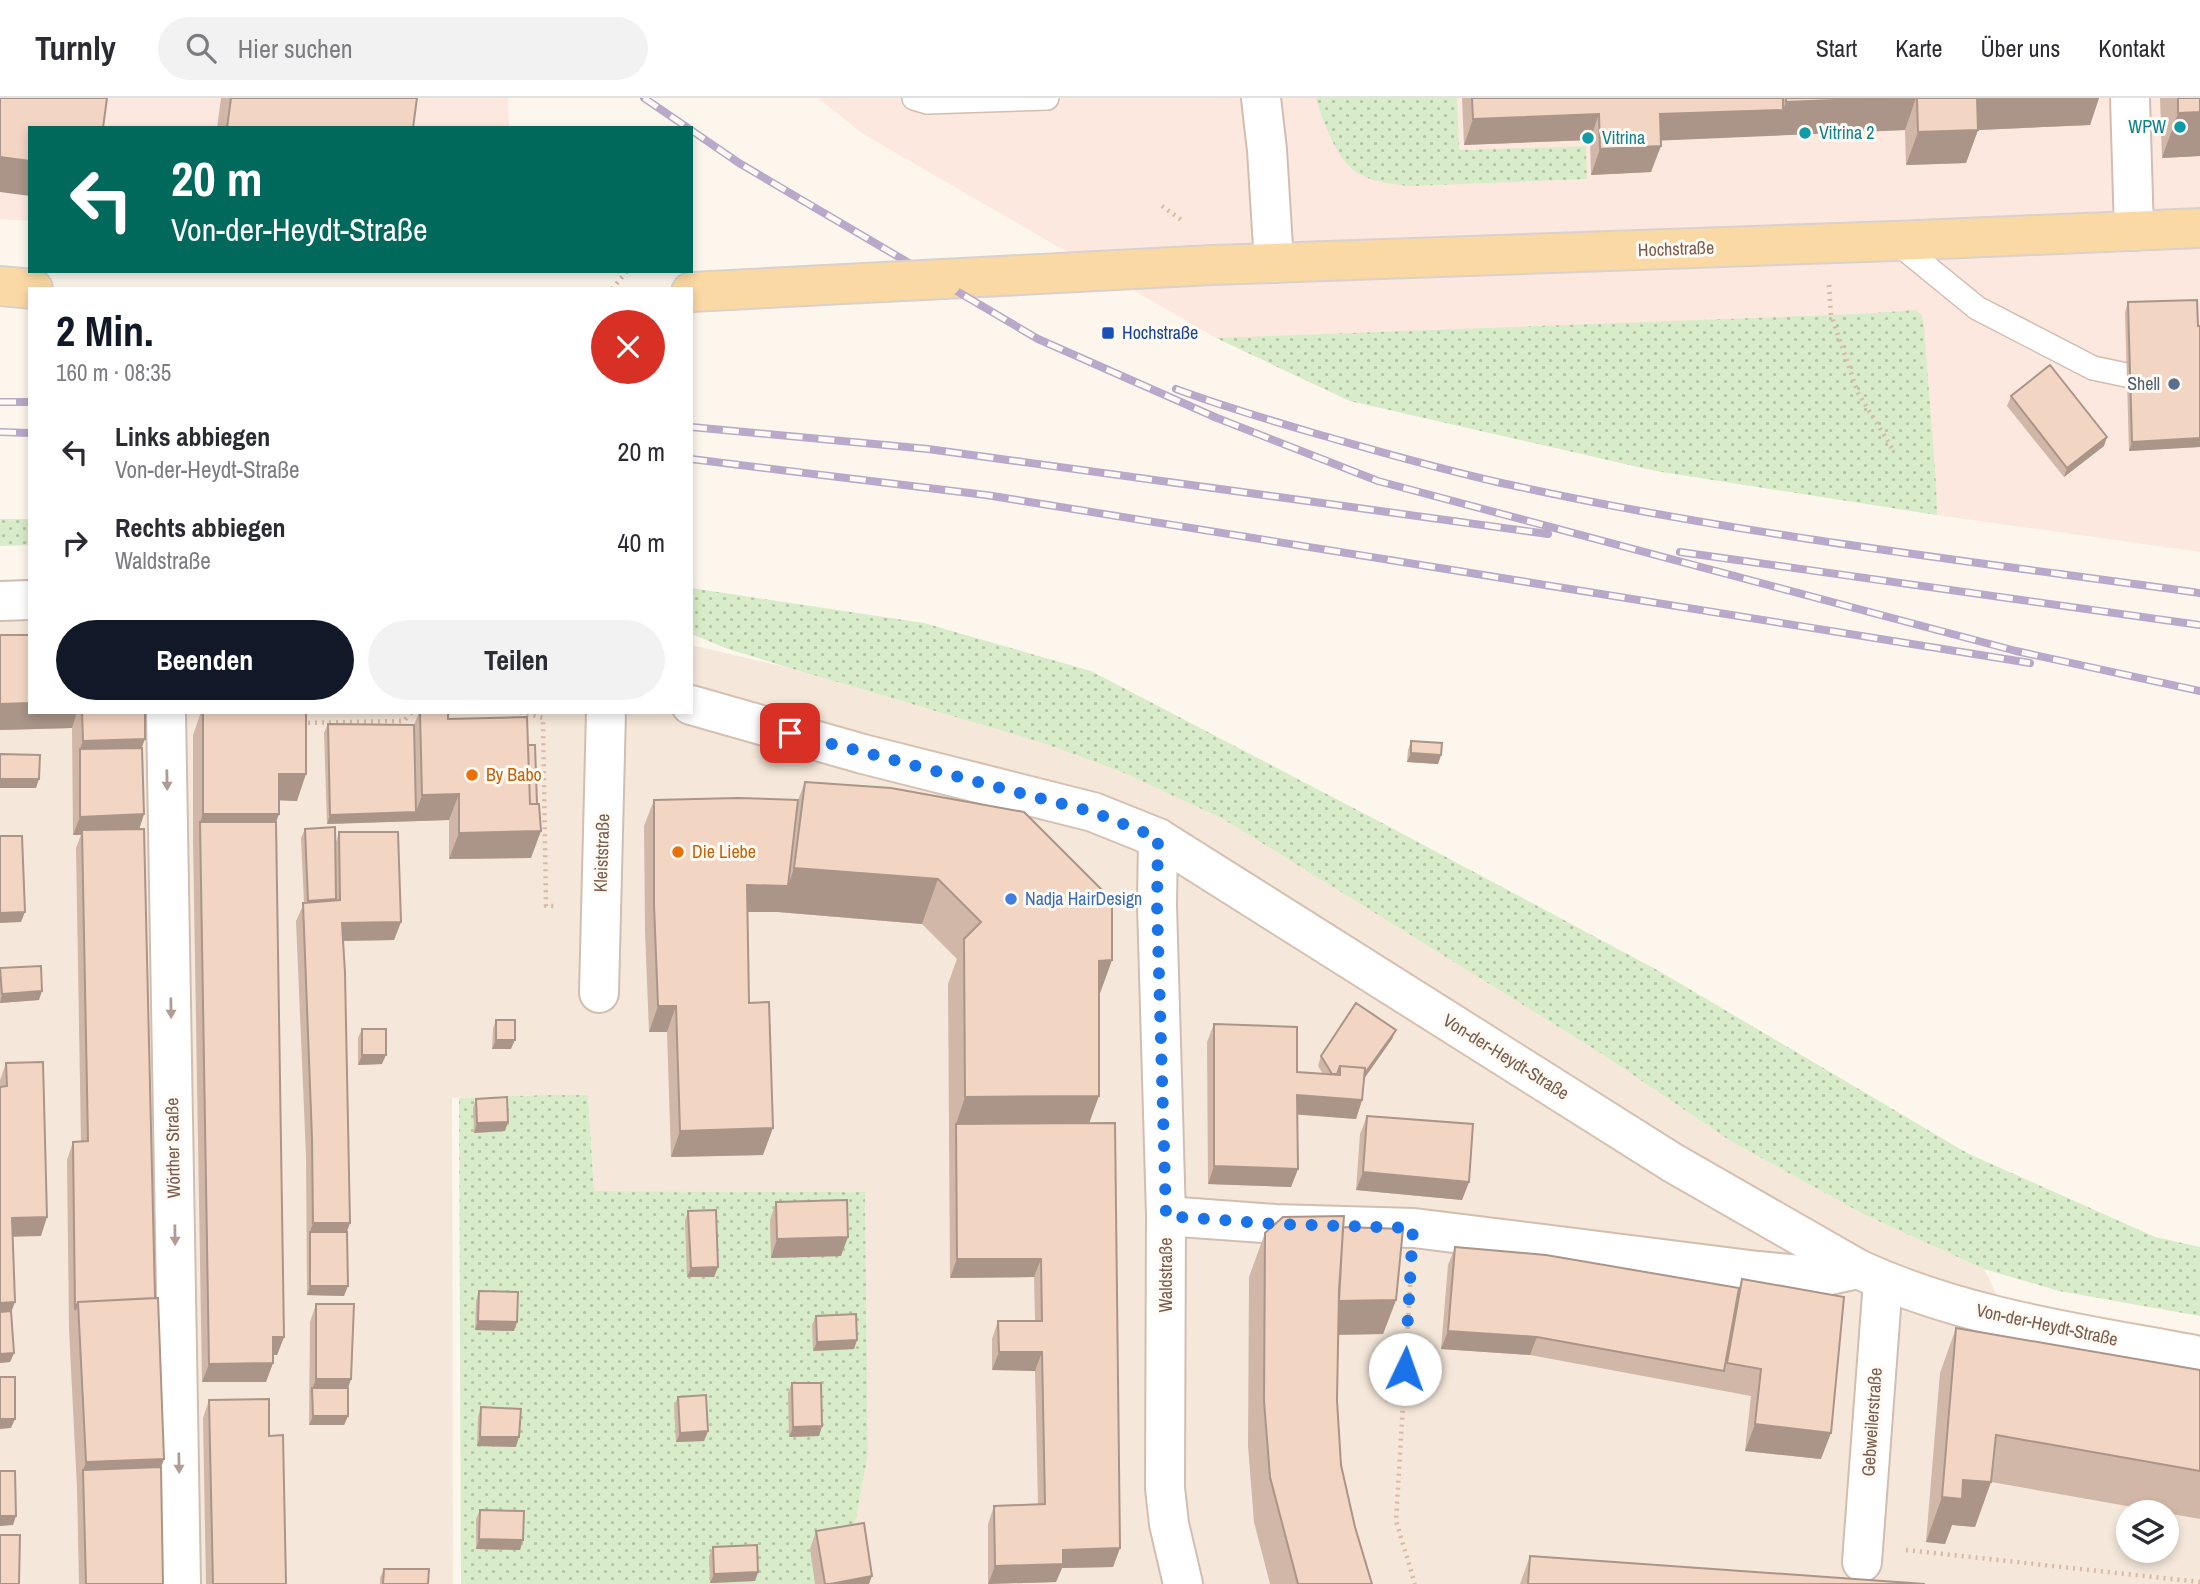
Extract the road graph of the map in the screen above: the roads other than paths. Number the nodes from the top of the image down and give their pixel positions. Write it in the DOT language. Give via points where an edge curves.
graph roads {
  1 [pos="914,98"];
  2 [pos="1047,98"];
  3 [pos="1261,98"];
  4 [pos="2130,98"];
  5 [pos="2200,228"];
  6 [pos="2134,230"];
  7 [pos="1895,241"];
  8 [pos="1274,263"];
  9 [pos="0,286"];
  10 [pos="28,289"];
  11 [pos="693,292"];
  12 [pos="2126,375"];
  13 [pos="28,600"];
  14 [pos="0,601"];
  15 [pos="693,706"];
  16 [pos="166,714"];
  17 [pos="606,714"];
  18 [pos="1158,838"];
  19 [pos="599,993"];
  20 [pos="1166,1216"];
  21 [pos="1871,1275"];
  22 [pos="2200,1356"];
  23 [pos="1862,1564"];
  24 [pos="181,1584"];
  25 [pos="1182,1584"];
  1 -- 2 [label="lane" via="927,102"];
  3 -- 8 [label="street"];
  4 -- 6 [label="street"];
  5 -- 6 [label="main road, Hochstraße"];
  6 -- 7 [label="main road, Hochstraße"];
  7 -- 8 [label="main road, Hochstraße"];
  7 -- 12 [label="lane" via="1977,308 2093,368"];
  8 -- 11 [label="main road, Hochstraße, bridge"];
  9 -- 10 [label="main road"];
  13 -- 14 [label="street"];
  15 -- 18 [label="street, Von-der-Heydt-Straße" via="1093,812"];
  16 -- 24 [label="street, Wörther Straße, one-way"];
  17 -- 19 [label="street, Kleiststraße"];
  18 -- 20 [label="street, Waldstraße"];
  18 -- 21 [label="street, Von-der-Heydt-Straße" via="1673,1163"];
  20 -- 21 [label="street, Von-der-Heydt-Straße" via="1413,1228 1758,1271 1821,1277"];
  20 -- 25 [label="street, Waldstraße" via="1165,1488"];
  21 -- 22 [label="street, Von-der-Heydt-Straße" via="2012,1321"];
  21 -- 23 [label="street, Gebweilerstraße"];
}
